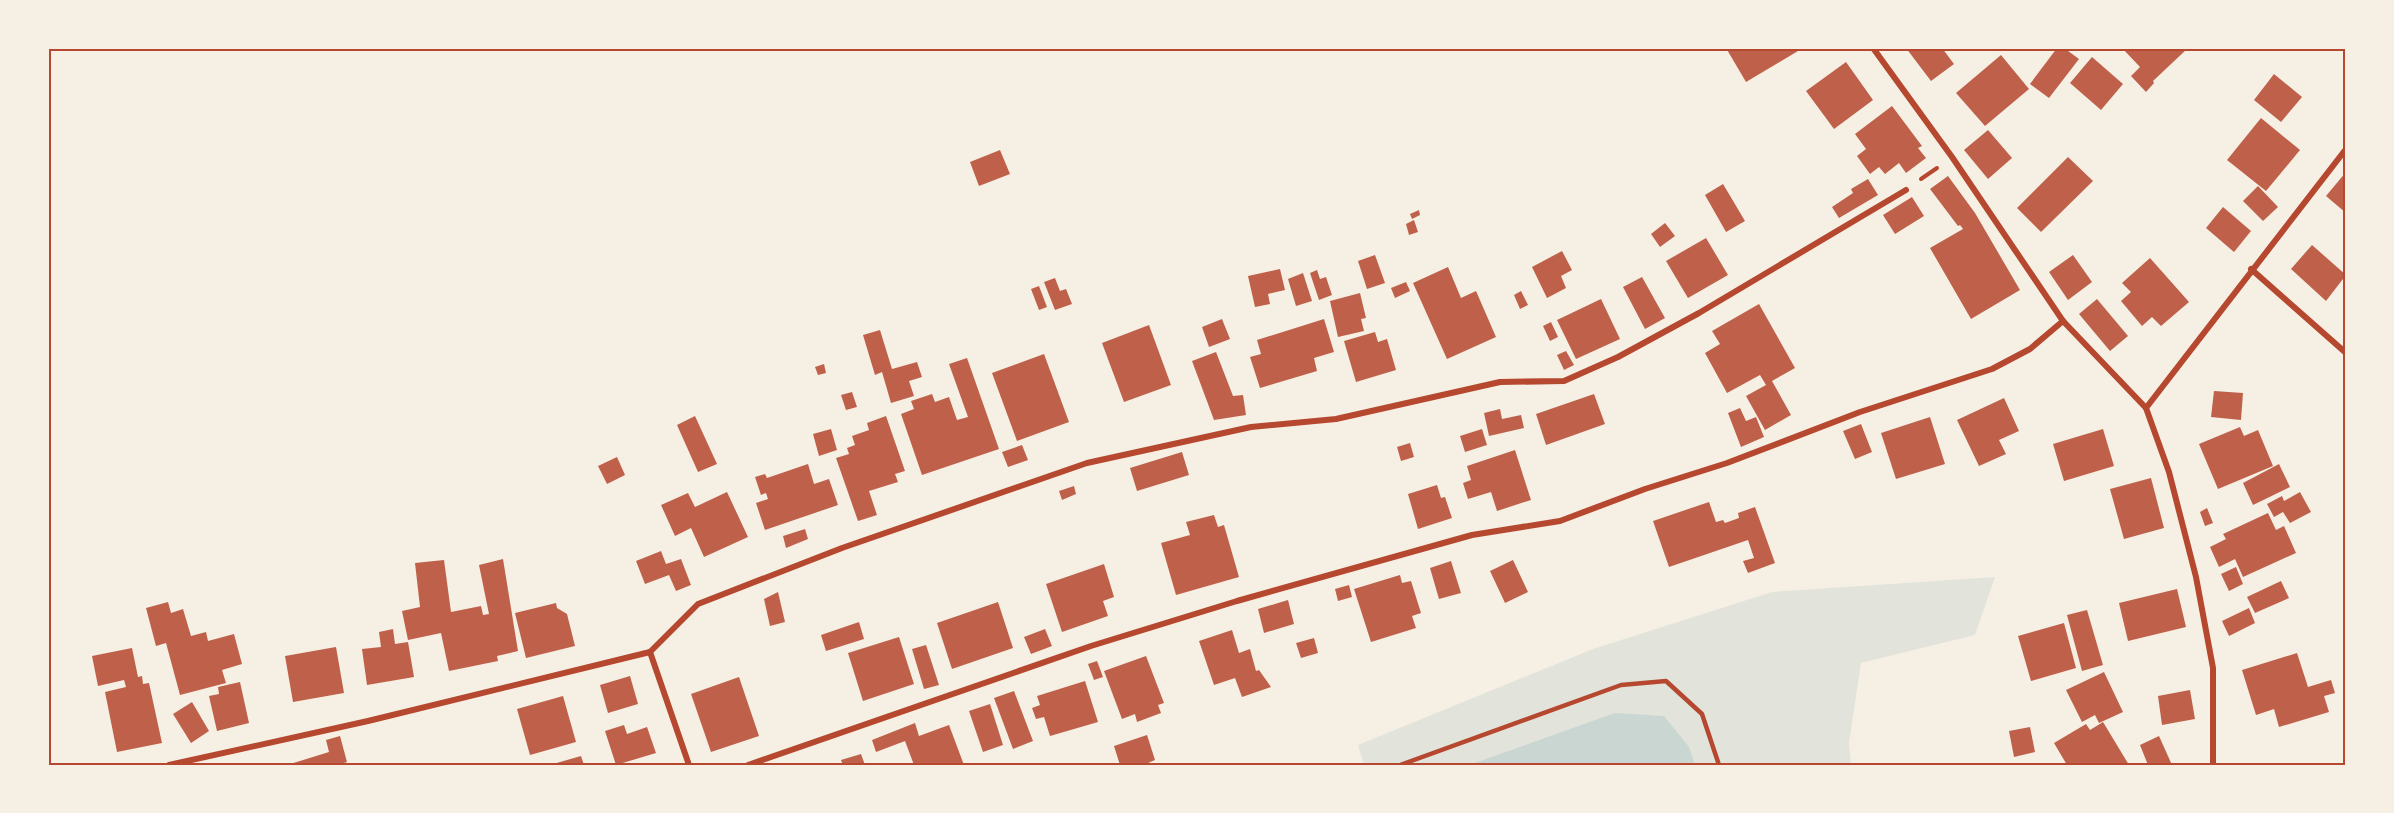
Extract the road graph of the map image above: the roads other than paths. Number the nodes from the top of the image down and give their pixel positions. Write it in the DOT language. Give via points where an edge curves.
graph roads {
  1 [pos="1873,48"];
  2 [pos="2346,149"];
  3 [pos="1906,190"];
  4 [pos="2252,269"];
  5 [pos="2063,321"];
  6 [pos="2346,353"];
  7 [pos="2146,408"];
  8 [pos="650,652"];
  9 [pos="169,765"];
  10 [pos="689,765"];
  11 [pos="748,765"];
  12 [pos="1400,765"];
  13 [pos="1719,765"];
  14 [pos="2213,765"];
  1 -- 5 [label="street"];
  2 -- 4 [label="street"];
  3 -- 8 [label="street" via="1699,313 1564,381 1500,382 1336,419 1251,427 1087,463 842,548 698,604"];
  4 -- 6 [label="street"];
  4 -- 7 [label="street"];
  5 -- 7 [label="street"];
  5 -- 11 [label="street" via="2030,349 1992,369 1860,412 1560,521 1472,535 1237,601 1091,646"];
  7 -- 14 [label="street" via="2169,472 2199,589 2213,668"];
  8 -- 9 [label="street"];
  8 -- 10 [label="street"];
  12 -- 13 [label="lane" via="1621,685 1666,681 1701,714"];
}
